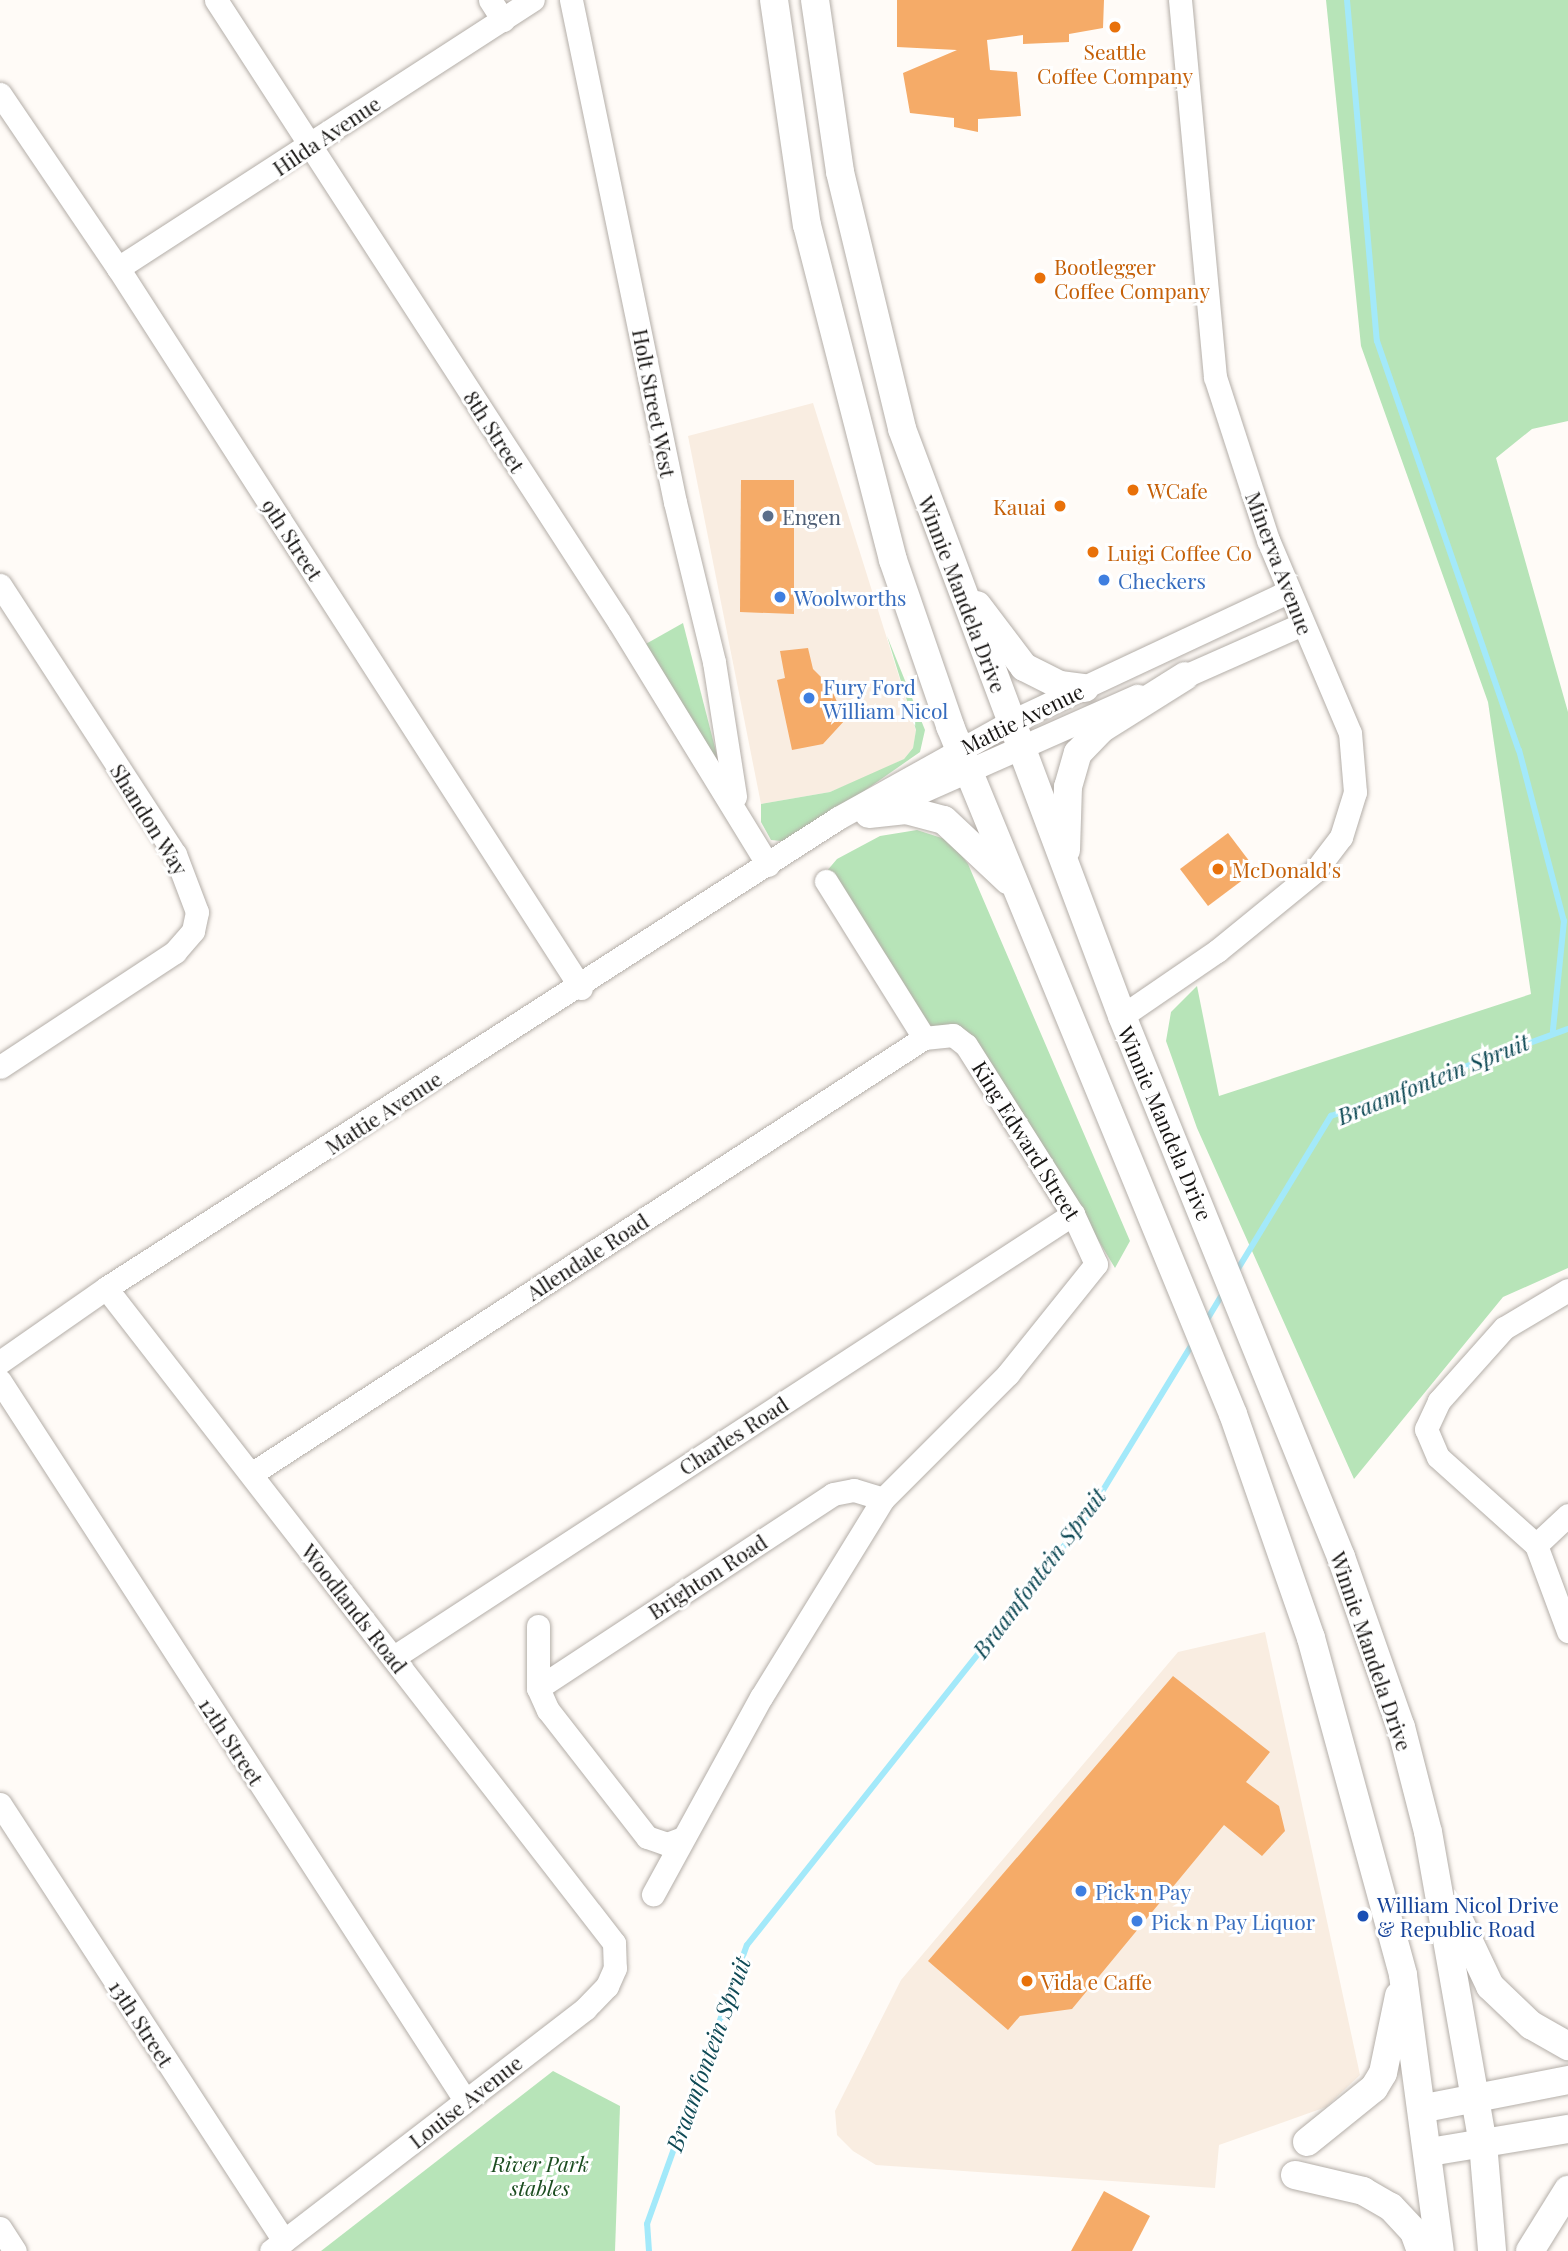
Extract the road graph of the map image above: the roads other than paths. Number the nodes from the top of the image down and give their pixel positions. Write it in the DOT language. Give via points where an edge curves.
graph roads {
  1 [pos="216,0"];
  2 [pos="490,0"];
  3 [pos="533,0"];
  4 [pos="571,0"];
  5 [pos="774,0"];
  6 [pos="815,0"];
  7 [pos="1180,0"];
  8 [pos="503,20"];
  9 [pos="0,94"];
  10 [pos="309,148"];
  11 [pos="118,268"];
  12 [pos="924,491"];
  13 [pos="0,585"];
  14 [pos="1288,592"];
  15 [pos="1300,625"];
  16 [pos="1185,676"];
  17 [pos="1085,688"];
  18 [pos="1016,733"];
  19 [pos="965,760"];
  20 [pos="736,806"];
  21 [pos="869,814"];
  22 [pos="768,865"];
  23 [pos="1066,871"];
  24 [pos="826,881"];
  25 [pos="1022,894"];
  26 [pos="581,988"];
  27 [pos="1122,1016"];
  28 [pos="924,1038"];
  29 [pos="0,1067"];
  30 [pos="1073,1214"];
  31 [pos="106,1288"];
  32 [pos="1568,1290"];
  33 [pos="0,1362"];
  34 [pos="0,1381"];
  35 [pos="250,1474"];
  36 [pos="883,1499"];
  37 [pos="1568,1515"];
  38 [pos="1536,1545"];
  39 [pos="538,1626"];
  40 [pos="1568,1631"];
  41 [pos="394,1657"];
  42 [pos="538,1688"];
  43 [pos="0,1804"];
  44 [pos="1428,1832"];
  45 [pos="683,1838"];
  46 [pos="653,1894"];
  47 [pos="604,1928"];
  48 [pos="1404,1975"];
  49 [pos="1568,2046"];
  50 [pos="1568,2080"];
  51 [pos="1475,2097"];
  52 [pos="465,2101"];
  53 [pos="1425,2108"];
  54 [pos="1568,2129"];
  55 [pos="1307,2142"];
  56 [pos="1483,2143"];
  57 [pos="1430,2152"];
  58 [pos="1295,2175"];
  59 [pos="1568,2190"];
  60 [pos="0,2228"];
  61 [pos="278,2246"];
  62 [pos="15,2251"];
  63 [pos="1421,2251"];
  64 [pos="1440,2251"];
  65 [pos="1492,2251"];
  66 [pos="1530,2251"];
  1 -- 10 [label="street, 8th Street"];
  2 -- 8 [label="street"];
  3 -- 8 [label="street, Hilda Avenue"];
  4 -- 20 [label="street, Holt Street West" via="675,502 714,662"];
  5 -- 19 [label="main road" via="798,171 832,328 893,560"];
  6 -- 12 [label="main road, Winnie Mandela Drive" via="851,223 881,352"];
  7 -- 14 [label="street, Minerva Avenue" via="1215,377"];
  8 -- 10 [label="street, Hilda Avenue"];
  9 -- 11 [label="street, 9th Street"];
  10 -- 11 [label="street, Hilda Avenue"];
  10 -- 20 [label="street, 8th Street"];
  11 -- 26 [label="street, 9th Street"];
  12 -- 17 [label="main road" via="978,607 1024,667 1060,685"];
  12 -- 18 [label="main road, Winnie Mandela Drive"];
  13 -- 29 [label="street, Shandon Way" via="175,854 197,912 193,931 175,952"];
  14 -- 15 [label="street, Minerva Avenue"];
  14 -- 17 [label="street, Mattie Avenue"];
  15 -- 16 [label="street, Mattie Avenue"];
  15 -- 27 [label="street, Minerva Avenue" via="1353,744 1350,816 1315,871 1217,951"];
  16 -- 18 [label="street, Mattie Avenue"];
  16 -- 23 [label="main road" via="1101,729 1078,753 1068,787"];
  17 -- 18 [label="street, Mattie Avenue"];
  18 -- 19 [label="street, Mattie Avenue"];
  18 -- 23 [label="main road, Winnie Mandela Drive"];
  19 -- 21 [label="street, Mattie Avenue"];
  19 -- 22 [label="street, Mattie Avenue"];
  19 -- 25 [label="main road"];
  20 -- 22 [label="street, 8th Street"];
  21 -- 22 [label="street, Mattie Avenue"];
  21 -- 25 [label="main road" via="906,810 944,820"];
  22 -- 26 [label="street, Mattie Avenue"];
  23 -- 27 [label="main road, Winnie Mandela Drive"];
  24 -- 28 [label="street"];
  25 -- 48 [label="main road" via="1233,1414 1311,1638"];
  26 -- 31 [label="street, Mattie Avenue"];
  27 -- 44 [label="main road, Winnie Mandela Drive" via="1341,1557 1401,1727"];
  28 -- 30 [label="street, King Edward Street" via="953,1035 976,1056"];
  28 -- 35 [label="street, Allendale Road"];
  30 -- 36 [label="street, King Edward Street" via="1096,1258 1088,1279 1007,1374"];
  30 -- 41 [label="street, Charles Road"];
  31 -- 33 [label="street, Mattie Avenue"];
  31 -- 35 [label="street, Woodlands Road"];
  32 -- 38 [label="street" via="1504,1328 1439,1401 1426,1429 1438,1457"];
  34 -- 52 [label="street, 12th Street"];
  35 -- 41 [label="street, Woodlands Road"];
  36 -- 42 [label="street, Brighton Road" via="854,1490 834,1494"];
  36 -- 45 [label="street"];
  37 -- 38 [label="street"];
  38 -- 40 [label="street"];
  39 -- 42 [label="street"];
  41 -- 47 [label="street, Woodlands Road"];
  42 -- 45 [label="street" via="548,1710 636,1826 656,1842"];
  43 -- 61 [label="street, 13th Street"];
  44 -- 49 [label="main road" via="1468,1948 1490,1986 1531,2025"];
  44 -- 51 [label="main road, Winnie Mandela Drive"];
  45 -- 46 [label="street"];
  47 -- 52 [label="street, Louise Avenue" via="616,1957 607,1986 585,2009"];
  48 -- 53 [label="main road"];
  48 -- 55 [label="main road" via="1383,2073 1364,2100"];
  50 -- 51 [label="main road"];
  51 -- 53 [label="main road"];
  51 -- 56 [label="main road, Winnie Mandela Drive"];
  52 -- 61 [label="street, Louise Avenue"];
  53 -- 57 [label="main road"];
  54 -- 56 [label="main road"];
  56 -- 57 [label="main road"];
  56 -- 65 [label="main road, Winnie Mandela Drive"];
  57 -- 64 [label="main road"];
  58 -- 63 [label="main road" via="1363,2191 1391,2207 1414,2232"];
  59 -- 66 [label="main road"];
  60 -- 62 [label="street"];
}
